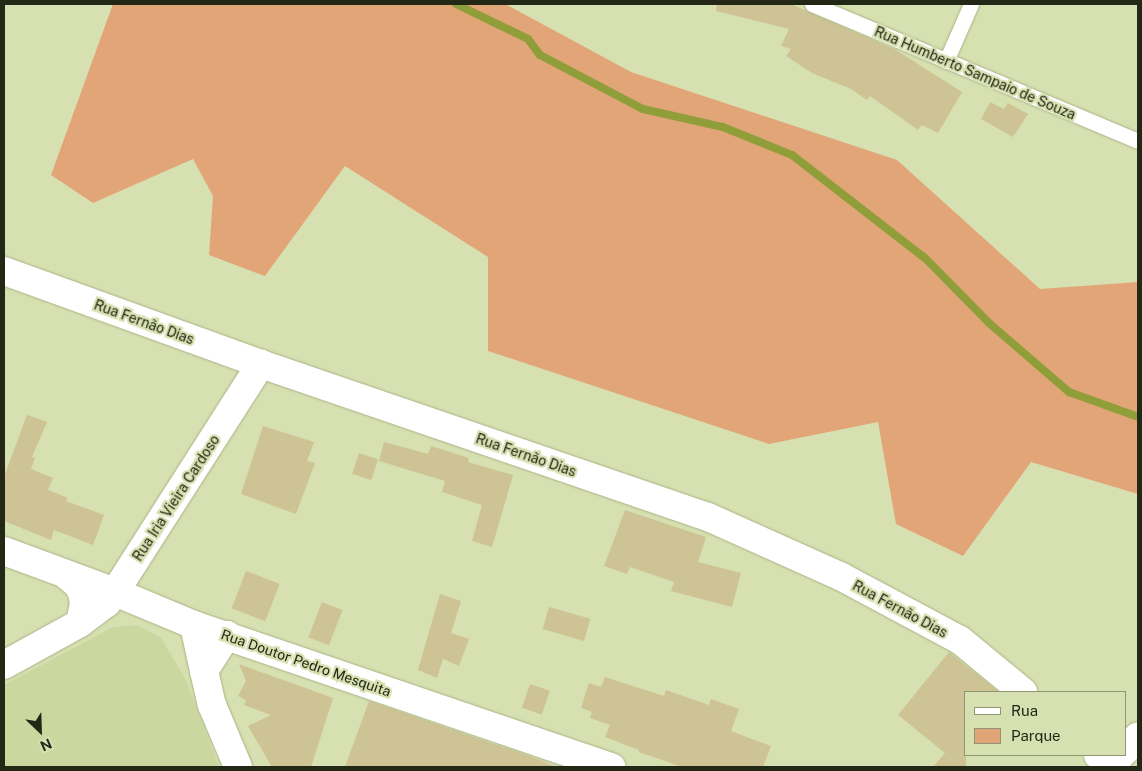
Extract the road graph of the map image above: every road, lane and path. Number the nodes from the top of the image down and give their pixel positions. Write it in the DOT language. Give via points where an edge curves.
graph roads {
  1 [pos="812,4"];
  2 [pos="971,4"];
  3 [pos="946,61"];
  4 [pos="1138,141"];
  5 [pos="4,271"];
  6 [pos="261,364"];
  7 [pos="4,551"];
  8 [pos="65,574"];
  9 [pos="115,592"];
  10 [pos="80,623"];
  11 [pos="194,625"];
  12 [pos="227,635"];
  13 [pos="4,665"];
  14 [pos="204,671"];
  15 [pos="1022,691"];
  16 [pos="1138,736"];
  17 [pos="1127,746"];
  18 [pos="238,767"];
  19 [pos="611,767"];
  1 -- 3 [label="lane, Rua Humberto Sampaio de Souza"];
  2 -- 3 [label="lane"];
  3 -- 4 [label="lane, Rua Humberto Sampaio de Souza"];
  5 -- 6 [label="street, Rua Fernão Dias"];
  6 -- 9 [label="street, Rua Iria Vieira Cardoso"];
  6 -- 15 [label="street, Rua Fernão Dias" via="708,517 840,576 960,640"];
  7 -- 8 [label="street, Rua Doutor Pedro Mesquita"];
  8 -- 9 [label="street, Rua Doutor Pedro Mesquita"];
  8 -- 10 [label="street" via="82,592 84,602"];
  9 -- 10 [label="street, Rua Iria Vieira Cardoso" via="107,603"];
  9 -- 11 [label="street, Rua Doutor Pedro Mesquita"];
  10 -- 13 [label="street, Rua Iria Vieira Cardoso"];
  11 -- 12 [label="street, Rua Doutor Pedro Mesquita"];
  11 -- 14 [label="street"];
  12 -- 14 [label="street"];
  12 -- 19 [label="street, Rua Doutor Pedro Mesquita"];
  14 -- 18 [label="street" via="212,705"];
  16 -- 17 [label="street"];
}
